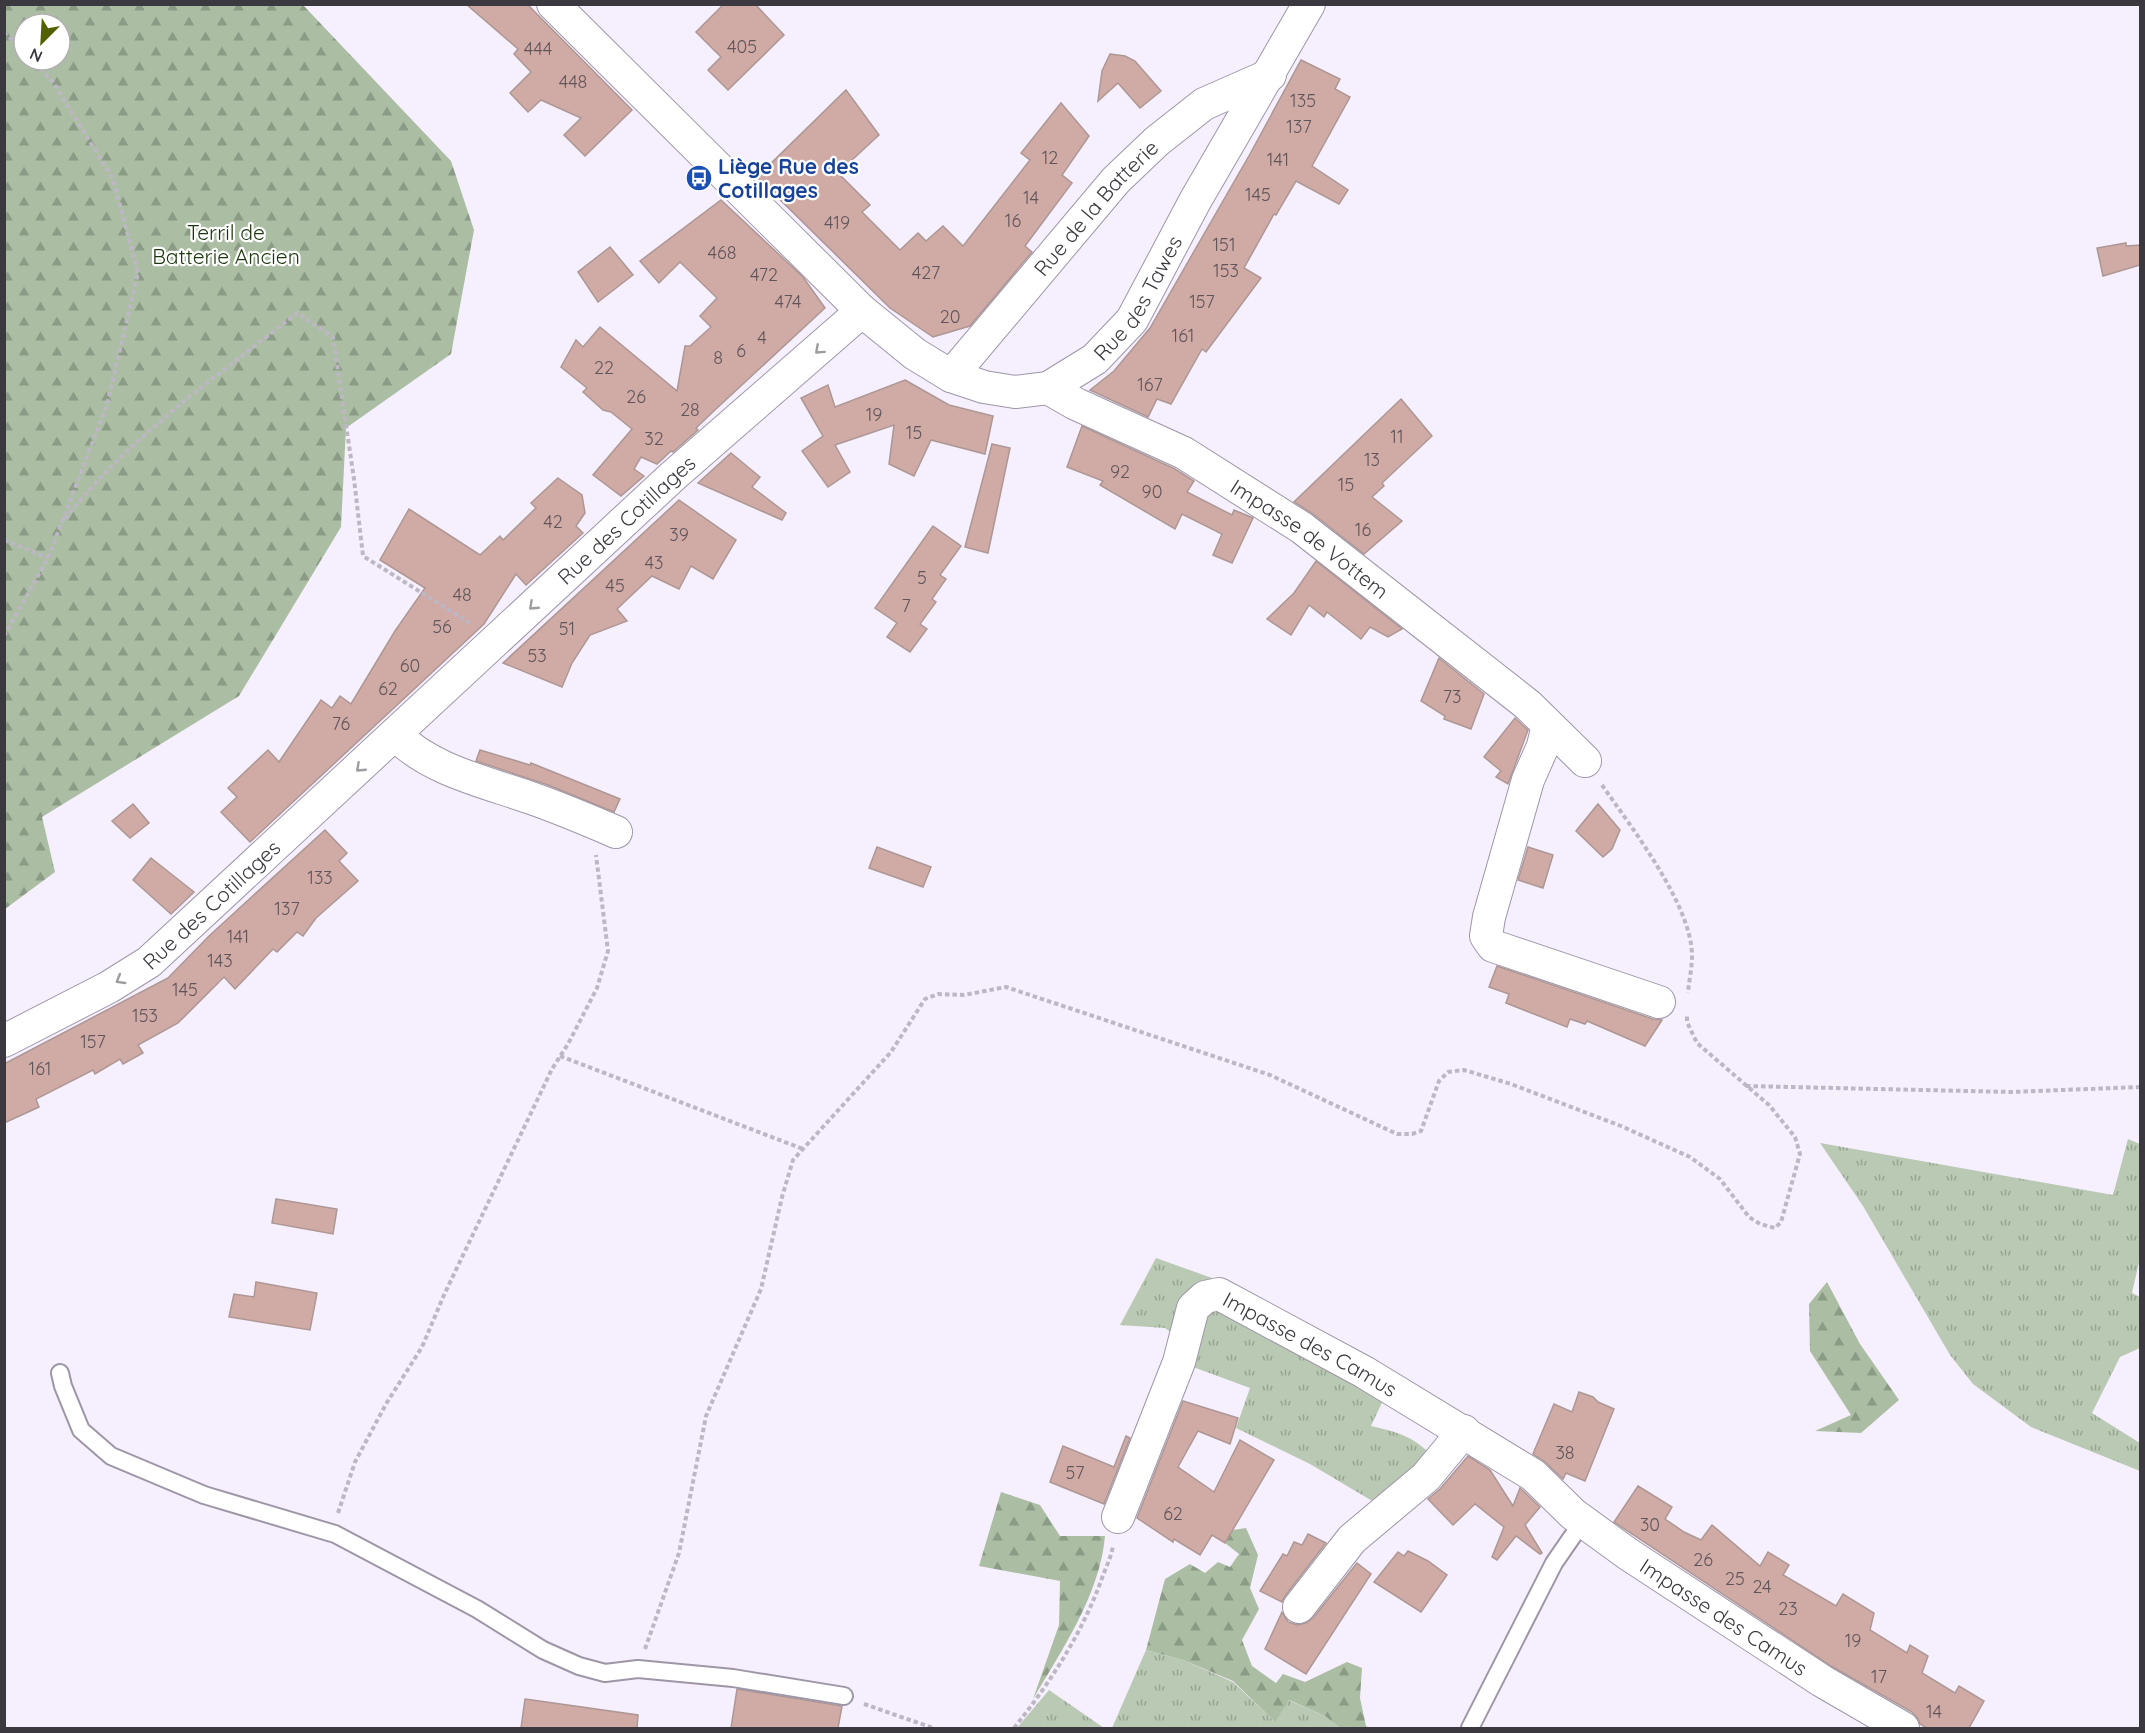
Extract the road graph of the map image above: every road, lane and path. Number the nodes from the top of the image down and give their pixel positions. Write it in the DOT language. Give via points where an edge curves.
graph roads {
  1 [pos="554,4"];
  2 [pos="1309,4"];
  3 [pos="43,72"];
  4 [pos="1270,75"];
  5 [pos="862,311"];
  6 [pos="951,376"];
  7 [pos="1048,388"];
  8 [pos="65,519"];
  9 [pos="4,540"];
  10 [pos="48,558"];
  11 [pos="4,636"];
  12 [pos="497,640"];
  13 [pos="1548,725"];
  14 [pos="395,734"];
  15 [pos="1585,761"];
  16 [pos="604,827"];
  17 [pos="1678,1005"];
  18 [pos="4,1041"];
  19 [pos="561,1056"];
  20 [pos="1746,1086"];
  21 [pos="2140,1087"];
  22 [pos="803,1149"];
  23 [pos="60,1373"];
  24 [pos="1464,1431"];
  25 [pos="1118,1517"];
  26 [pos="1582,1521"];
  27 [pos="335,1534"];
  28 [pos="1299,1607"];
  29 [pos="638,1669"];
  30 [pos="844,1696"];
  31 [pos="933,1728"];
  32 [pos="1014,1728"];
  33 [pos="1470,1728"];
  34 [pos="1903,1728"];
  1 -- 5 [label="street, Rue des Tawes"];
  2 -- 4 [label="street, Rue des Tawes"];
  3 -- 8 [label="path" via="112,179 138,273 107,405"];
  4 -- 6 [label="street, Rue de la Batterie" via="1204,104 1157,141 1116,180"];
  4 -- 7 [label="street, Rue des Tawes" via="1132,320 1095,359"];
  5 -- 6 [label="street, Rue des Tawes" via="915,354"];
  5 -- 12 [label="street, Rue des Cotillages, one-way" via="674,476"];
  6 -- 7 [label="street, Rue des Tawes" via="1015,392"];
  7 -- 13 [label="street, Impasse de Vottem" via="1184,453 1302,528"];
  8 -- 10 [label="path"];
  8 -- 12 [label="path" via="90,487 151,428 297,313 333,337 363,556"];
  9 -- 10 [label="path"];
  10 -- 11 [label="path"];
  12 -- 14 [label="street, Rue des Cotillages"];
  13 -- 15 [label="street, Impasse de Vottem"];
  13 -- 17 [label="street" via="1528,780 1486,936 1493,946"];
  14 -- 16 [label="street" via="424,757"];
  14 -- 18 [label="street, Rue des Cotillages, one-way" via="149,962"];
  15 -- 17 [label="path" via="1670,886 1686,924 1692,954"];
  16 -- 19 [label="path" via="608,951 597,988"];
  17 -- 20 [label="path" via="1696,1042"];
  19 -- 22 [label="path"];
  19 -- 27 [label="path" via="422,1347 355,1462"];
  20 -- 21 [label="path" via="2010,1092"];
  20 -- 22 [label="path" via="1769,1105 1795,1137 1800,1154 1781,1222 1775,1228 1749,1217 1720,1179 1690,1157 1511,1084 1464,1071 1448,1072 1439,1081 1421,1131 1397,1134 1270,1075 1006,987 964,995 938,994 925,999 891,1052"];
  22 -- 29 [label="path" via="794,1160 782,1197 761,1289 706,1416 679,1553"];
  23 -- 27 [label="lane" via="81,1430 111,1456 204,1495"];
  24 -- 25 [label="street, Impasse des Camus" via="1219,1294 1204,1297 1193,1308 1179,1362"];
  24 -- 26 [label="street, Impasse des Camus" via="1533,1475"];
  24 -- 28 [label="street" via="1426,1477 1353,1539"];
  25 -- 32 [label="path" via="1112,1552 1069,1650"];
  26 -- 33 [label="lane" via="1554,1563"];
  26 -- 34 [label="street, Impasse des Camus" via="1822,1681"];
  27 -- 29 [label="lane" via="477,1609 543,1650 605,1673"];
  29 -- 30 [label="lane" via="733,1678"];
  30 -- 31 [label="path"];
}
